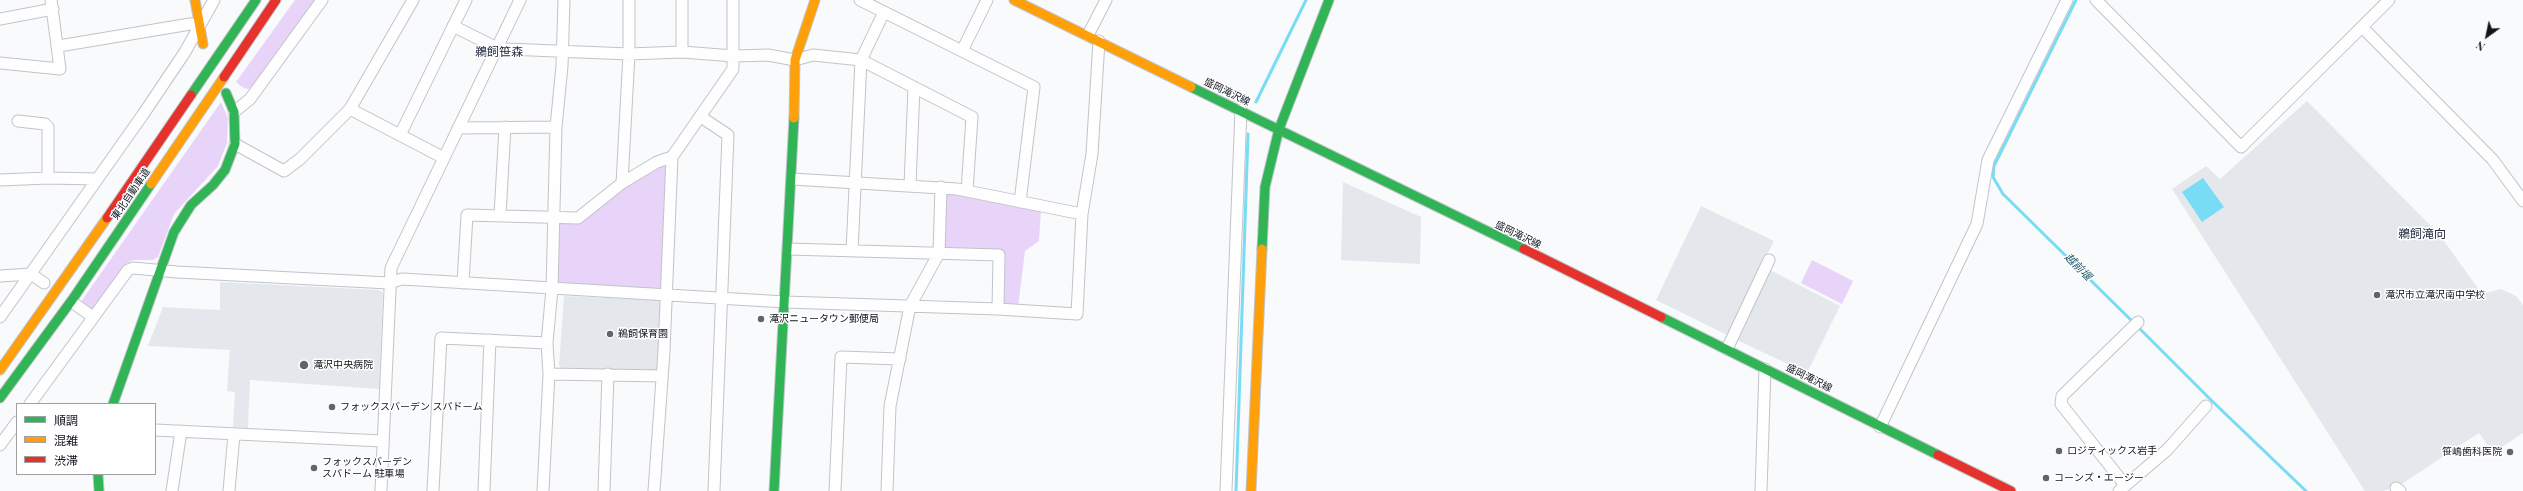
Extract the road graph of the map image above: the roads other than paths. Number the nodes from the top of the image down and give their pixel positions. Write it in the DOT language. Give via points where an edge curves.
graph roads {
  1 [pos="195,0"];
  2 [pos="214,0"];
  3 [pos="256,0"];
  4 [pos="276,0"];
  5 [pos="322,0"];
  6 [pos="413,0"];
  7 [pos="466,0"];
  8 [pos="520,0"];
  9 [pos="564,0"];
  10 [pos="629,0"];
  11 [pos="682,0"];
  12 [pos="734,0"];
  13 [pos="815,0"];
  14 [pos="860,0"];
  15 [pos="987,0"];
  16 [pos="1014,0"];
  17 [pos="1106,0"];
  18 [pos="1329,0"];
  19 [pos="2067,0"];
  20 [pos="2096,0"];
  21 [pos="2389,0"];
  22 [pos="52,4"];
  23 [pos="884,12"];
  24 [pos="0,19"];
  25 [pos="199,24"];
  26 [pos="453,26"];
  27 [pos="2362,27"];
  28 [pos="1088,36"];
  29 [pos="1099,41"];
  30 [pos="203,44"];
  31 [pos="59,46"];
  32 [pos="497,48"];
  33 [pos="561,50"];
  34 [pos="962,51"];
  35 [pos="682,52"];
  36 [pos="629,54"];
  37 [pos="734,56"];
  38 [pos="795,60"];
  39 [pos="861,60"];
  40 [pos="0,63"];
  41 [pos="914,87"];
  42 [pos="226,93"];
  43 [pos="350,109"];
  44 [pos="1241,110"];
  45 [pos="234,112"];
  46 [pos="701,117"];
  47 [pos="18,121"];
  48 [pos="505,127"];
  49 [pos="556,127"];
  50 [pos="458,128"];
  51 [pos="1279,130"];
  52 [pos="400,135"];
  53 [pos="235,144"];
  54 [pos="672,157"];
  55 [pos="444,158"];
  56 [pos="48,178"];
  57 [pos="97,179"];
  58 [pos="0,180"];
  59 [pos="792,180"];
  60 [pos="855,182"];
  61 [pos="622,184"];
  62 [pos="910,185"];
  63 [pos="941,187"];
  64 [pos="967,191"];
  65 [pos="2523,201"];
  66 [pos="1020,202"];
  67 [pos="1082,214"];
  68 [pos="500,215"];
  69 [pos="554,216"];
  70 [pos="788,249"];
  71 [pos="852,251"];
  72 [pos="939,253"];
  73 [pos="1769,260"];
  74 [pos="161,270"];
  75 [pos="31,274"];
  76 [pos="0,276"];
  77 [pos="44,283"];
  78 [pos="463,283"];
  79 [pos="389,284"];
  80 [pos="552,289"];
  81 [pos="665,295"];
  82 [pos="723,299"];
  83 [pos="785,302"];
  84 [pos="76,305"];
  85 [pos="910,306"];
  86 [pos="998,308"];
  87 [pos="0,317"];
  88 [pos="93,317"];
  89 [pos="2136,324"];
  90 [pos="490,340"];
  91 [pos="548,343"];
  92 [pos="1727,349"];
  93 [pos="900,359"];
  94 [pos="1765,369"];
  95 [pos="0,370"];
  96 [pos="549,374"];
  97 [pos="608,374"];
  98 [pos="662,376"];
  99 [pos="0,398"];
  100 [pos="31,403"];
  101 [pos="113,403"];
  102 [pos="2206,406"];
  103 [pos="16,423"];
  104 [pos="1880,427"];
  105 [pos="156,430"];
  106 [pos="181,431"];
  107 [pos="234,434"];
  108 [pos="382,440"];
  109 [pos="0,446"];
  110 [pos="98,475"];
  111 [pos="2122,488"];
  112 [pos="99,491"];
  113 [pos="172,491"];
  114 [pos="229,491"];
  115 [pos="381,491"];
  116 [pos="433,491"];
  117 [pos="484,491"];
  118 [pos="543,491"];
  119 [pos="604,491"];
  120 [pos="654,491"];
  121 [pos="714,491"];
  122 [pos="774,491"];
  123 [pos="835,491"];
  124 [pos="886,491"];
  125 [pos="1226,491"];
  126 [pos="1251,491"];
  127 [pos="1761,491"];
  128 [pos="2011,491"];
  1 -- 25 [label="main road"];
  2 -- 25 [label="street"];
  3 -- 95 [label="main road, 東北自動車道"];
  4 -- 99 [label="main road, 東北自動車道" via="72,300"];
  5 -- 45 [label="street" via="250,99"];
  6 -- 43 [label="street"];
  7 -- 26 [label="street"];
  8 -- 32 [label="street"];
  9 -- 33 [label="street"];
  10 -- 36 [label="street"];
  11 -- 35 [label="street"];
  12 -- 37 [label="street"];
  13 -- 38 [label="main road"];
  14 -- 23 [label="street"];
  15 -- 34 [label="street"];
  16 -- 28 [label="main road, 盛岡滝沢線"];
  17 -- 28 [label="street"];
  18 -- 51 [label="main road"];
  19 -- 104 [label="street" via="1988,160 1977,224"];
  20 -- 27 [label="street" via="2240,147"];
  21 -- 27 [label="street"];
  22 -- 24 [label="street"];
  22 -- 31 [label="street"];
  23 -- 34 [label="street"];
  23 -- 39 [label="street"];
  25 -- 30 [label="main road"];
  25 -- 31 [label="street"];
  25 -- 57 [label="street" via="185,52"];
  26 -- 32 [label="street"];
  26 -- 52 [label="street"];
  27 -- 65 [label="street" via="2493,160"];
  28 -- 29 [label="main road, 盛岡滝沢線"];
  29 -- 44 [label="main road, 盛岡滝沢線"];
  29 -- 67 [label="street" via="1092,154"];
  31 -- 40 [label="street" via="60,69"];
  32 -- 33 [label="street"];
  32 -- 50 [label="street"];
  33 -- 36 [label="street"];
  33 -- 49 [label="street"];
  34 -- 66 [label="street" via="1034,87"];
  35 -- 36 [label="street"];
  35 -- 37 [label="street"];
  36 -- 61 [label="street"];
  37 -- 38 [label="street" via="768,55"];
  37 -- 46 [label="street" via="733,69"];
  38 -- 39 [label="street" via="813,55"];
  38 -- 59 [label="main road"];
  39 -- 41 [label="street"];
  39 -- 60 [label="street"];
  41 -- 62 [label="street"];
  41 -- 64 [label="street" via="972,117"];
  42 -- 45 [label="main road"];
  43 -- 52 [label="street"];
  43 -- 53 [label="street" via="310,151 284,171"];
  44 -- 51 [label="main road, 盛岡滝沢線"];
  44 -- 125 [label="street"];
  45 -- 53 [label="main road"];
  46 -- 54 [label="street"];
  46 -- 82 [label="street" via="728,135"];
  47 -- 56 [label="street" via="45,124 48,127"];
  48 -- 49 [label="street"];
  48 -- 50 [label="street"];
  48 -- 68 [label="street"];
  49 -- 69 [label="street"];
  50 -- 55 [label="street"];
  51 -- 92 [label="main road, 盛岡滝沢線"];
  51 -- 126 [label="main road" via="1265,187"];
  52 -- 55 [label="street"];
  53 -- 74 [label="main road" via="225,170 180,219"];
  54 -- 61 [label="street" via="657,162"];
  54 -- 81 [label="street"];
  55 -- 79 [label="street" via="391,268"];
  56 -- 57 [label="street"];
  56 -- 58 [label="street"];
  57 -- 75 [label="street"];
  59 -- 60 [label="street"];
  59 -- 70 [label="main road"];
  60 -- 62 [label="street"];
  60 -- 71 [label="street"];
  61 -- 69 [label="street" via="578,218"];
  62 -- 63 [label="street"];
  63 -- 64 [label="street"];
  63 -- 72 [label="street"];
  64 -- 66 [label="street"];
  66 -- 67 [label="street"];
  67 -- 86 [label="street" via="1077,314"];
  68 -- 69 [label="street"];
  68 -- 78 [label="street" via="468,215"];
  69 -- 80 [label="street"];
  70 -- 71 [label="street"];
  70 -- 83 [label="main road"];
  71 -- 72 [label="street"];
  72 -- 85 [label="street"];
  72 -- 86 [label="street" via="999,255"];
  73 -- 92 [label="street"];
  74 -- 79 [label="street"];
  74 -- 88 [label="street" via="128,270"];
  74 -- 101 [label="main road"];
  75 -- 76 [label="street"];
  75 -- 77 [label="street"];
  75 -- 87 [label="street"];
  78 -- 79 [label="street" via="402,279"];
  78 -- 80 [label="street"];
  79 -- 108 [label="street"];
  80 -- 81 [label="street"];
  80 -- 91 [label="street"];
  81 -- 82 [label="street"];
  81 -- 98 [label="street"];
  82 -- 83 [label="street"];
  82 -- 121 [label="street"];
  83 -- 85 [label="street"];
  83 -- 122 [label="main road"];
  84 -- 88 [label="street"];
  85 -- 86 [label="street"];
  85 -- 93 [label="street"];
  88 -- 100 [label="street"];
  89 -- 111 [label="street" via="2062,396 2061,404"];
  90 -- 91 [label="street"];
  90 -- 116 [label="street" via="441,338"];
  90 -- 117 [label="street"];
  91 -- 96 [label="street"];
  92 -- 94 [label="main road, 盛岡滝沢線"];
  93 -- 123 [label="street" via="841,357"];
  93 -- 124 [label="street" via="890,406"];
  94 -- 104 [label="main road, 盛岡滝沢線"];
  94 -- 127 [label="street"];
  96 -- 97 [label="street"];
  96 -- 118 [label="street"];
  97 -- 98 [label="street"];
  97 -- 119 [label="street"];
  98 -- 120 [label="street"];
  102 -- 111 [label="street" via="2167,450"];
  103 -- 109 [label="street"];
  104 -- 128 [label="main road, 盛岡滝沢線"];
  105 -- 106 [label="street"];
  106 -- 107 [label="street"];
  106 -- 113 [label="street"];
  107 -- 108 [label="street"];
  107 -- 114 [label="street"];
  108 -- 115 [label="street"];
  110 -- 112 [label="main road"];
}
